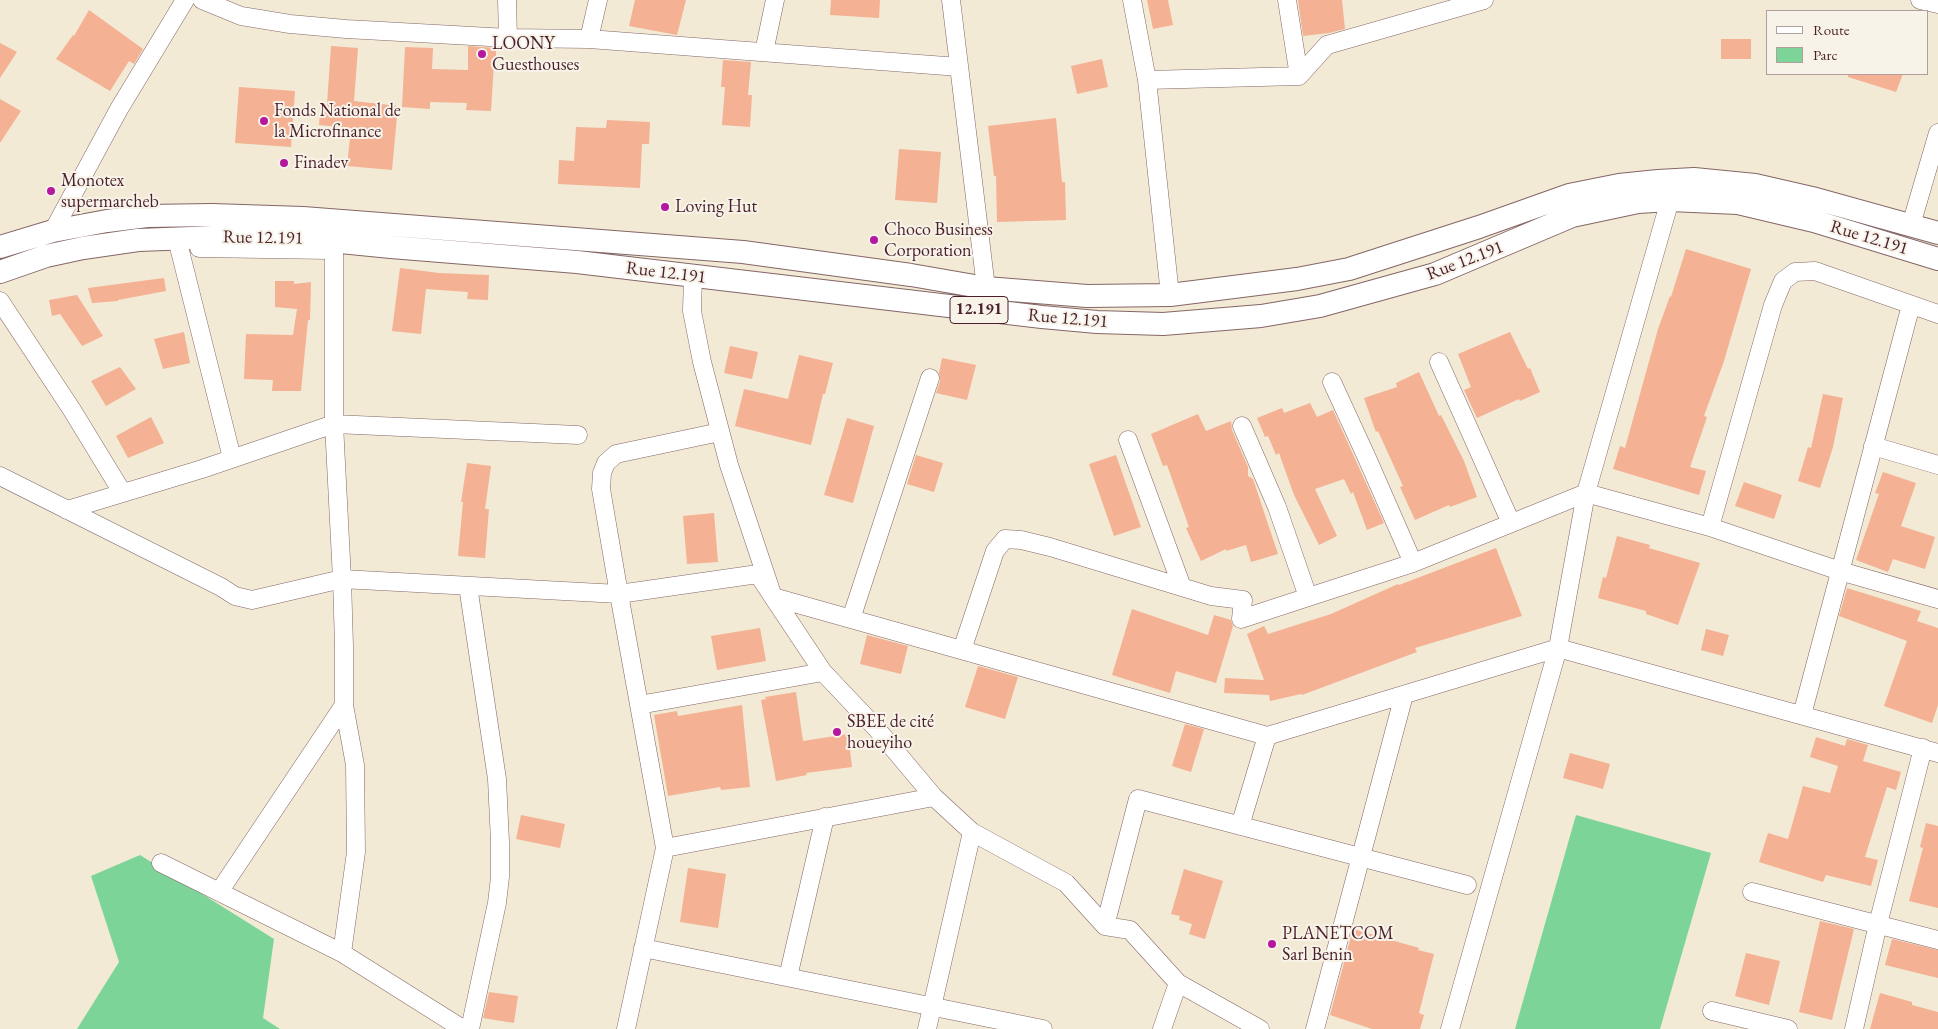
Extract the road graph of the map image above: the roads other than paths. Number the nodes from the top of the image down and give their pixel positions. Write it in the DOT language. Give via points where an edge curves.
graph roads {
  1 [pos="185,0"];
  2 [pos="202,0"];
  3 [pos="507,0"];
  4 [pos="598,0"];
  5 [pos="775,0"];
  6 [pos="952,0"];
  7 [pos="1132,0"];
  8 [pos="1287,0"];
  9 [pos="1484,0"];
  10 [pos="1920,0"];
  11 [pos="1938,4"];
  12 [pos="1434,7"];
  13 [pos="508,38"];
  14 [pos="589,40"];
  15 [pos="764,52"];
  16 [pos="958,67"];
  17 [pos="1299,76"];
  18 [pos="1147,80"];
  19 [pos="1938,132"];
  20 [pos="1670,200"];
  21 [pos="1911,225"];
  22 [pos="53,231"];
  23 [pos="1938,233"];
  24 [pos="0,247"];
  25 [pos="179,247"];
  26 [pos="391,247"];
  27 [pos="334,250"];
  28 [pos="1938,259"];
  29 [pos="0,272"];
  30 [pos="693,276"];
  31 [pos="0,282"];
  32 [pos="986,288"];
  33 [pos="1170,295"];
  34 [pos="0,302"];
  35 [pos="1911,305"];
  36 [pos="1938,314"];
  37 [pos="1440,362"];
  38 [pos="930,378"];
  39 [pos="1332,382"];
  40 [pos="334,424"];
  41 [pos="1242,426"];
  42 [pos="720,432"];
  43 [pos="578,435"];
  44 [pos="1128,440"];
  45 [pos="1873,446"];
  46 [pos="232,458"];
  47 [pos="1938,465"];
  48 [pos="0,476"];
  49 [pos="122,492"];
  50 [pos="1586,493"];
  51 [pos="67,510"];
  52 [pos="1511,523"];
  53 [pos="1710,528"];
  54 [pos="1413,563"];
  55 [pos="1840,571"];
  56 [pos="342,579"];
  57 [pos="468,586"];
  58 [pos="1182,587"];
  59 [pos="618,594"];
  60 [pos="773,597"];
  61 [pos="1308,597"];
  62 [pos="1938,599"];
  63 [pos="851,619"];
  64 [pos="1558,648"];
  65 [pos="962,650"];
  66 [pos="824,672"];
  67 [pos="1404,695"];
  68 [pos="344,705"];
  69 [pos="639,705"];
  70 [pos="1802,714"];
  71 [pos="1267,736"];
  72 [pos="1930,750"];
  73 [pos="934,797"];
  74 [pos="824,817"];
  75 [pos="1240,826"];
  76 [pos="972,832"];
  77 [pos="665,848"];
  78 [pos="1361,858"];
  79 [pos="161,863"];
  80 [pos="1467,885"];
  81 [pos="219,892"];
  82 [pos="1752,892"];
  83 [pos="1878,924"];
  84 [pos="1106,926"];
  85 [pos="1938,940"];
  86 [pos="643,948"];
  87 [pos="342,953"];
  88 [pos="788,977"];
  89 [pos="1178,983"];
  90 [pos="931,1007"];
  91 [pos="1712,1011"];
  92 [pos="463,1029"];
  93 [pos="470,1029"];
  94 [pos="626,1029"];
  95 [pos="927,1029"];
  96 [pos="1043,1029"];
  97 [pos="1162,1029"];
  98 [pos="1260,1029"];
  99 [pos="1315,1029"];
  100 [pos="1450,1029"];
  101 [pos="1788,1029"];
  102 [pos="1854,1029"];
  1 -- 22 [label="street" via="119,109"];
  2 -- 13 [label="street" via="241,16 290,24"];
  3 -- 13 [label="street"];
  4 -- 14 [label="street"];
  5 -- 15 [label="street"];
  6 -- 16 [label="street"];
  7 -- 18 [label="street"];
  8 -- 17 [label="street"];
  9 -- 12 [label="street"];
  10 -- 11 [label="street"];
  12 -- 17 [label="street" via="1327,45"];
  13 -- 14 [label="street"];
  14 -- 15 [label="street"];
  15 -- 16 [label="street"];
  16 -- 32 [label="street"];
  17 -- 18 [label="street"];
  18 -- 33 [label="street"];
  19 -- 21 [label="street"];
  20 -- 28 [label="main road, Rue 12.191 / 12.191" via="1738,203 1814,220"];
  20 -- 30 [label="main road, Rue 12.191 / 12.191" via="1638,202 1572,216 1435,274 1358,296 1320,306 1214,321 1163,324 1097,322"];
  20 -- 50 [label="street"];
  21 -- 23 [label="main road, Rue 12.191"];
  21 -- 33 [label="main road, Rue 12.191" via="1755,184 1658,181 1569,195 1349,269"];
  22 -- 24 [label="main road, Rue 12.191"];
  22 -- 32 [label="main road, Rue 12.191" via="147,216 303,218 744,252 911,274"];
  25 -- 27 [label="street"];
  25 -- 31 [label="street" via="82,259"];
  25 -- 46 [label="street"];
  26 -- 27 [label="street"];
  26 -- 29 [label="main road, Rue 12.191 / 12.191" via="246,236 138,240 46,256"];
  26 -- 30 [label="main road, Rue 12.191 / 12.191" via="577,262"];
  27 -- 40 [label="street"];
  30 -- 42 [label="street" via="692,311"];
  32 -- 33 [label="main road, Rue 12.191" via="1087,296"];
  34 -- 49 [label="street"];
  35 -- 36 [label="street"];
  35 -- 45 [label="street"];
  35 -- 53 [label="street" via="1815,271 1795,272 1783,281 1772,305"];
  37 -- 52 [label="street"];
  38 -- 63 [label="street"];
  39 -- 54 [label="street"];
  40 -- 43 [label="street"];
  40 -- 46 [label="street"];
  40 -- 56 [label="street"];
  41 -- 61 [label="street" via="1277,507"];
  42 -- 59 [label="street" via="616,454 606,463 601,489"];
  42 -- 60 [label="street"];
  44 -- 58 [label="street"];
  45 -- 47 [label="street"];
  45 -- 55 [label="street"];
  46 -- 49 [label="street"];
  48 -- 51 [label="street"];
  49 -- 51 [label="street"];
  50 -- 52 [label="street"];
  50 -- 53 [label="street"];
  50 -- 64 [label="street"];
  51 -- 56 [label="street" via="235,596 252,600"];
  52 -- 54 [label="street"];
  53 -- 55 [label="street"];
  54 -- 61 [label="street"];
  55 -- 62 [label="street"];
  55 -- 70 [label="street"];
  56 -- 57 [label="street"];
  56 -- 68 [label="street"];
  57 -- 59 [label="street"];
  57 -- 93 [label="street" via="497,779 500,842 497,903"];
  58 -- 61 [label="street" via="1212,596 1243,600 1241,618"];
  58 -- 65 [label="street" via="1050,547 1005,539 995,551"];
  59 -- 60 [label="street" via="758,574"];
  59 -- 69 [label="street"];
  60 -- 63 [label="street"];
  60 -- 66 [label="street"];
  63 -- 65 [label="street"];
  64 -- 67 [label="street"];
  64 -- 70 [label="street"];
  64 -- 100 [label="street"];
  65 -- 71 [label="street"];
  66 -- 69 [label="street"];
  66 -- 73 [label="street"];
  67 -- 71 [label="street"];
  67 -- 78 [label="street"];
  68 -- 81 [label="street"];
  68 -- 87 [label="street" via="355,765 356,852"];
  69 -- 77 [label="street"];
  70 -- 72 [label="street"];
  71 -- 75 [label="street"];
  72 -- 83 [label="street"];
  73 -- 74 [label="street"];
  73 -- 76 [label="street"];
  74 -- 77 [label="street"];
  74 -- 88 [label="street"];
  75 -- 78 [label="street"];
  75 -- 84 [label="street" via="1138,799"];
  76 -- 84 [label="street" via="1066,883"];
  76 -- 90 [label="street"];
  77 -- 86 [label="street"];
  78 -- 80 [label="street"];
  78 -- 99 [label="street"];
  79 -- 81 [label="street"];
  81 -- 87 [label="street"];
  82 -- 83 [label="street"];
  83 -- 85 [label="street"];
  83 -- 102 [label="street"];
  84 -- 89 [label="street" via="1130,930"];
  86 -- 88 [label="street"];
  86 -- 94 [label="street"];
  87 -- 92 [label="street"];
  88 -- 90 [label="street"];
  89 -- 97 [label="street"];
  89 -- 98 [label="street"];
  90 -- 95 [label="street"];
  90 -- 96 [label="street"];
  91 -- 101 [label="street"];
}
